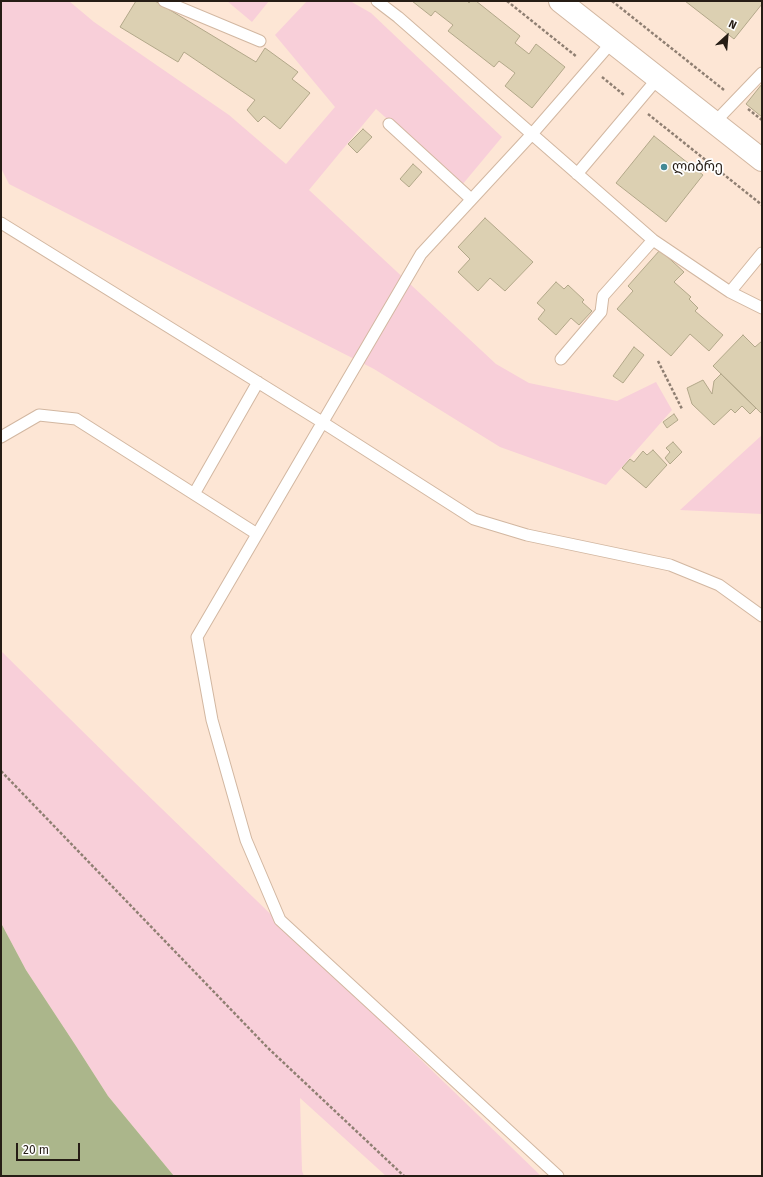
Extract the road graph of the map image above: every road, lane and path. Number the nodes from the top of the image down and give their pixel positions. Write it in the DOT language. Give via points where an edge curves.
graph roads {
  1 [pos="164,1"];
  2 [pos="377,1"];
  3 [pos="560,1"];
  4 [pos="612,1"];
  5 [pos="260,41"];
  6 [pos="612,42"];
  7 [pos="762,73"];
  8 [pos="658,78"];
  9 [pos="736,100"];
  10 [pos="762,120"];
  11 [pos="714,123"];
  12 [pos="390,124"];
  13 [pos="532,134"];
  14 [pos="762,160"];
  15 [pos="577,174"];
  16 [pos="471,199"];
  17 [pos="1,223"];
  18 [pos="653,240"];
  19 [pos="762,253"];
  20 [pos="730,292"];
  21 [pos="762,308"];
  22 [pos="561,359"];
  23 [pos="658,361"];
  24 [pos="258,382"];
  25 [pos="682,409"];
  26 [pos="322,422"];
  27 [pos="1,437"];
  28 [pos="194,494"];
  29 [pos="257,534"];
  30 [pos="762,616"];
  31 [pos="1,771"];
  32 [pos="404,1176"];
  33 [pos="558,1176"];
  1 -- 5 [label="lane"];
  2 -- 13 [label="lane"];
  3 -- 6 [label="main road"];
  4 -- 9 [label="path"];
  6 -- 8 [label="main road"];
  6 -- 13 [label="lane"];
  7 -- 9 [label="lane"];
  8 -- 11 [label="main road"];
  8 -- 15 [label="lane"];
  9 -- 10 [label="path"];
  9 -- 11 [label="lane"];
  11 -- 14 [label="main road"];
  12 -- 16 [label="lane"];
  13 -- 15 [label="lane"];
  13 -- 16 [label="lane"];
  15 -- 18 [label="lane"];
  16 -- 26 [label="lane" via="421,254"];
  17 -- 24 [label="lane"];
  18 -- 20 [label="lane"];
  18 -- 22 [label="lane" via="603,296 602,312"];
  19 -- 20 [label="lane"];
  20 -- 21 [label="lane"];
  23 -- 25 [label="path"];
  24 -- 26 [label="lane"];
  24 -- 28 [label="lane"];
  26 -- 29 [label="lane"];
  26 -- 30 [label="lane" via="474,519 527,535 670,565 719,585"];
  27 -- 28 [label="lane" via="39,415 76,418"];
  28 -- 29 [label="lane"];
  29 -- 33 [label="lane" via="197,637 212,720 246,840 280,920"];
  31 -- 32 [label="path" via="268,1048"];
}
